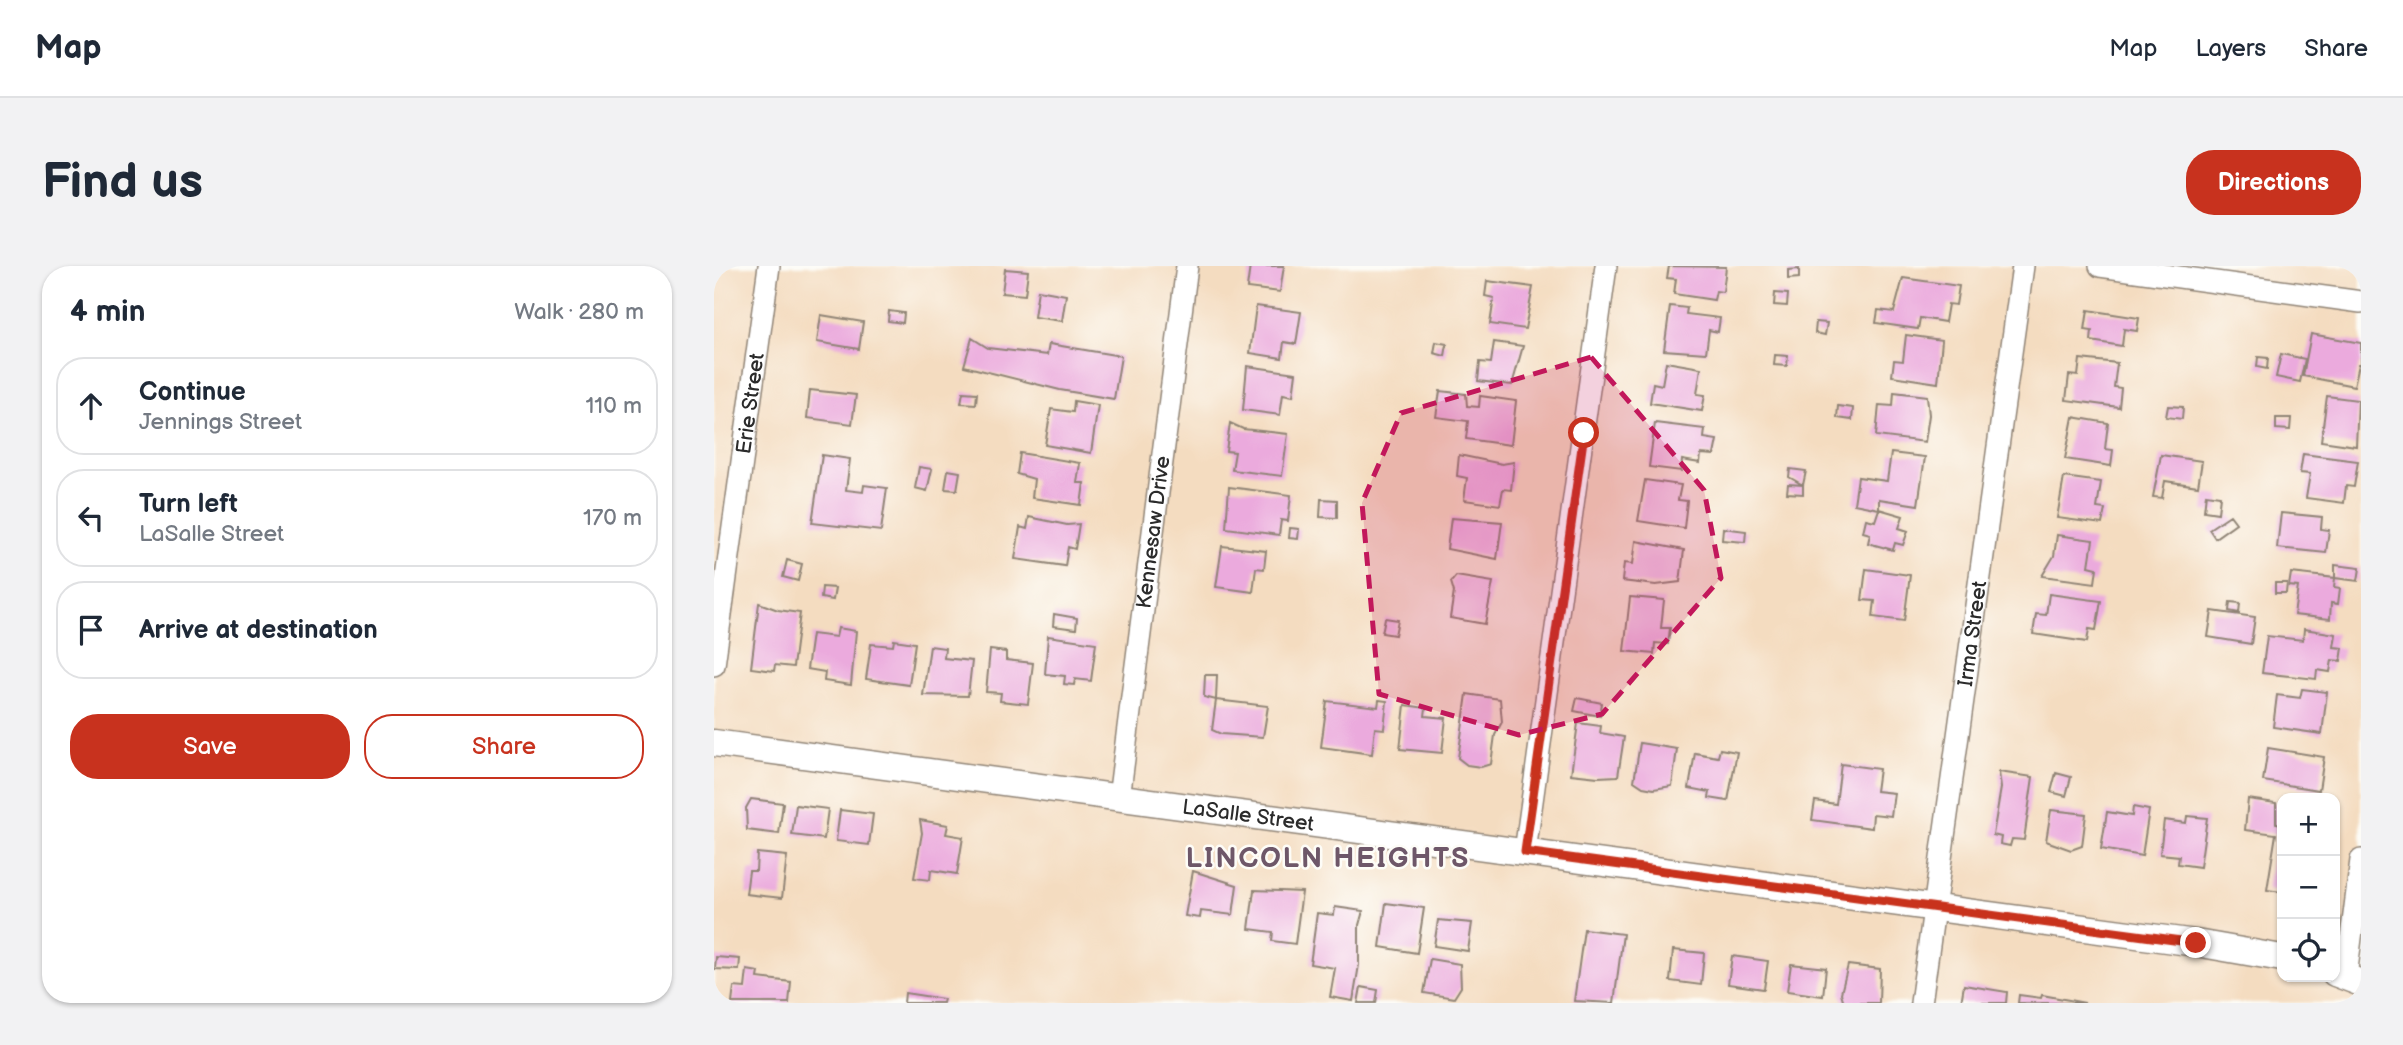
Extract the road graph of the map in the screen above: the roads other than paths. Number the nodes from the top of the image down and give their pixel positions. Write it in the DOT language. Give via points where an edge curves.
graph roads {
  1 [pos="769,266"];
  2 [pos="1187,266"];
  3 [pos="1606,266"];
  4 [pos="2024,266"];
  5 [pos="2100,266"];
  6 [pos="2361,302"];
  7 [pos="714,664"];
  8 [pos="714,743"];
  9 [pos="1119,797"];
  10 [pos="1525,852"];
  11 [pos="2361,860"];
  12 [pos="1934,908"];
  13 [pos="2277,957"];
  14 [pos="2347,978"];
  15 [pos="1921,1003"];
  1 -- 7 [label="street, Erie Street"];
  2 -- 9 [label="street, Kennesaw Drive"];
  3 -- 10 [label="street"];
  4 -- 12 [label="street, Irma Street"];
  5 -- 6 [label="street"];
  8 -- 9 [label="street, LaSalle Street"];
  9 -- 10 [label="street, LaSalle Street"];
  10 -- 12 [label="street, LaSalle Street"];
  11 -- 14 [label="street"];
  12 -- 13 [label="street, LaSalle Street"];
  12 -- 15 [label="street, Irma Street"];
}
